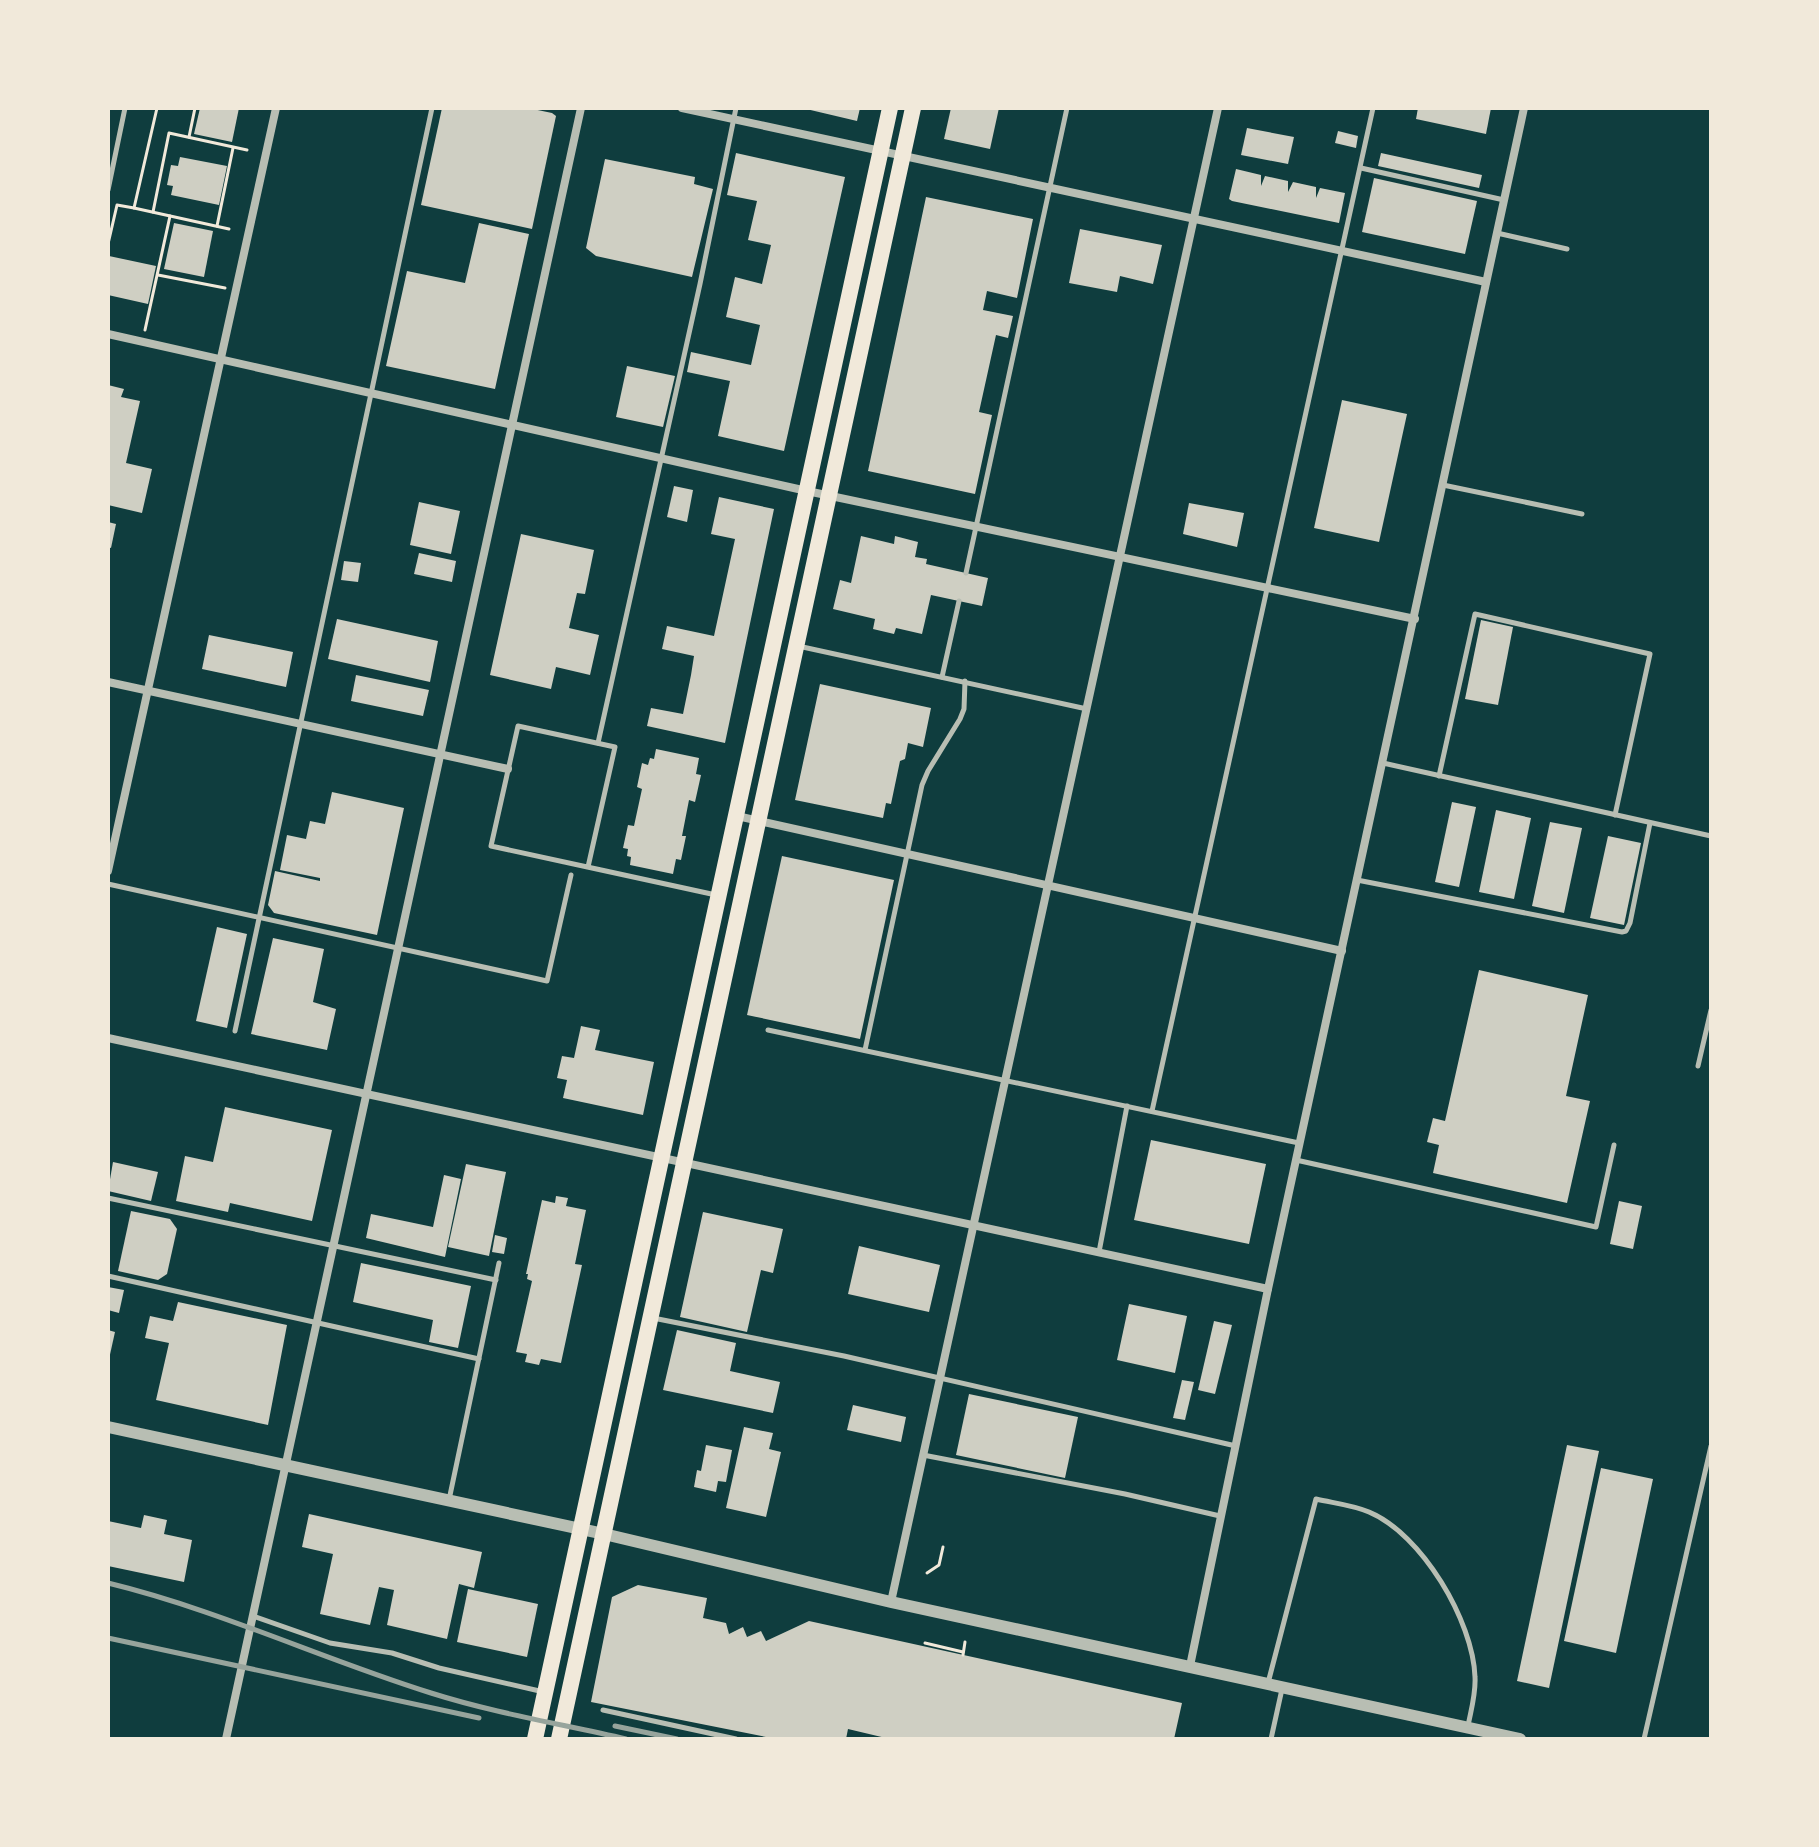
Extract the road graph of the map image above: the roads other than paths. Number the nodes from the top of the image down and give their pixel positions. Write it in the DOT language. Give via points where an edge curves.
graph roads {
  1 [pos="125,108"];
  2 [pos="276,108"];
  3 [pos="432,108"];
  4 [pos="581,108"];
  5 [pos="682,108"];
  6 [pos="736,108"];
  7 [pos="890,108"];
  8 [pos="913,108"];
  9 [pos="1067,108"];
  10 [pos="1218,108"];
  11 [pos="1373,108"];
  12 [pos="1524,108"];
  13 [pos="734,119"];
  14 [pos="880,151"];
  15 [pos="903,156"];
  16 [pos="1361,168"];
  17 [pos="1049,187"];
  18 [pos="108,190"];
  19 [pos="1504,200"];
  20 [pos="1194,219"];
  21 [pos="1497,233"];
  22 [pos="1567,249"];
  23 [pos="1343,251"];
  24 [pos="1486,282"];
  25 [pos="108,334"];
  26 [pos="222,359"];
  27 [pos="370,391"];
  28 [pos="512,423"];
  29 [pos="661,457"];
  30 [pos="1443,485"];
  31 [pos="807,491"];
  32 [pos="829,495"];
  33 [pos="1582,514"];
  34 [pos="976,527"];
  35 [pos="1120,556"];
  36 [pos="966,573"];
  37 [pos="1267,588"];
  38 [pos="959,601"];
  39 [pos="1415,619"];
  40 [pos="797,646"];
  41 [pos="942,677"];
  42 [pos="965,681"];
  43 [pos="108,682"];
  44 [pos="149,691"];
  45 [pos="1087,709"];
  46 [pos="301,723"];
  47 [pos="598,743"];
  48 [pos="440,753"];
  49 [pos="1383,763"];
  50 [pos="508,769"];
  51 [pos="1439,776"];
  52 [pos="1615,815"];
  53 [pos="737,816"];
  54 [pos="759,820"];
  55 [pos="1650,823"];
  56 [pos="1711,836"];
  57 [pos="907,853"];
  58 [pos="588,867"];
  59 [pos="108,871"];
  60 [pos="571,875"];
  61 [pos="1357,880"];
  62 [pos="108,884"];
  63 [pos="1048,884"];
  64 [pos="719,896"];
  65 [pos="258,917"];
  66 [pos="1193,917"];
  67 [pos="397,948"];
  68 [pos="1342,951"];
  69 [pos="1711,1010"];
  70 [pos="768,1030"];
  71 [pos="235,1031"];
  72 [pos="108,1038"];
  73 [pos="865,1050"];
  74 [pos="1698,1066"];
  75 [pos="1006,1080"];
  76 [pos="366,1094"];
  77 [pos="1127,1106"];
  78 [pos="1152,1111"];
  79 [pos="1300,1143"];
  80 [pos="1614,1145"];
  81 [pos="661,1158"];
  82 [pos="1296,1160"];
  83 [pos="684,1163"];
  84 [pos="108,1198"];
  85 [pos="974,1226"];
  86 [pos="332,1247"];
  87 [pos="1098,1253"];
  88 [pos="499,1263"];
  89 [pos="108,1276"];
  90 [pos="496,1280"];
  91 [pos="1268,1289"];
  92 [pos="652,1318"];
  93 [pos="316,1323"];
  94 [pos="479,1359"];
  95 [pos="940,1378"];
  96 [pos="108,1427"];
  97 [pos="1236,1446"];
  98 [pos="1711,1446"];
  99 [pos="923,1455"];
  100 [pos="285,1465"];
  101 [pos="449,1501"];
  102 [pos="1221,1516"];
  103 [pos="582,1529"];
  104 [pos="604,1534"];
  105 [pos="891,1602"];
  106 [pos="253,1616"];
  107 [pos="1190,1666"];
  108 [pos="1268,1684"];
  109 [pos="1283,1687"];
  110 [pos="545,1693"];
  111 [pos="603,1710"];
  112 [pos="1467,1727"];
  113 [pos="226,1739"];
  114 [pos="535,1739"];
  115 [pos="559,1739"];
  116 [pos="736,1739"];
  117 [pos="1271,1739"];
  118 [pos="1520,1739"];
  119 [pos="1644,1739"];
  1 -- 18 [label="lane"];
  2 -- 26 [label="street"];
  3 -- 27 [label="lane"];
  4 -- 28 [label="street"];
  5 -- 13 [label="street"];
  6 -- 13 [label="lane"];
  7 -- 14 [label="main road"];
  8 -- 15 [label="main road"];
  9 -- 17 [label="lane"];
  10 -- 20 [label="street"];
  11 -- 16 [label="lane"];
  12 -- 19 [label="street"];
  13 -- 14 [label="street"];
  13 -- 29 [label="lane"];
  14 -- 15 [label="street"];
  14 -- 31 [label="main road"];
  15 -- 17 [label="street"];
  15 -- 32 [label="main road"];
  16 -- 19 [label="lane"];
  16 -- 23 [label="lane"];
  17 -- 20 [label="street"];
  17 -- 34 [label="lane"];
  19 -- 21 [label="street"];
  20 -- 23 [label="street"];
  20 -- 35 [label="street"];
  21 -- 22 [label="lane"];
  21 -- 24 [label="street"];
  23 -- 24 [label="street"];
  23 -- 37 [label="lane"];
  24 -- 30 [label="street"];
  25 -- 26 [label="street"];
  26 -- 27 [label="street"];
  26 -- 44 [label="street"];
  27 -- 28 [label="street"];
  27 -- 46 [label="lane"];
  28 -- 29 [label="street"];
  28 -- 48 [label="street"];
  29 -- 31 [label="street"];
  29 -- 47 [label="lane"];
  30 -- 33 [label="lane"];
  30 -- 39 [label="street"];
  31 -- 32 [label="street"];
  31 -- 53 [label="main road"];
  32 -- 34 [label="street"];
  32 -- 40 [label="main road"];
  34 -- 35 [label="street"];
  34 -- 36 [label="lane"];
  35 -- 37 [label="street"];
  35 -- 45 [label="street"];
  37 -- 39 [label="street"];
  37 -- 66 [label="lane"];
  38 -- 41 [label="lane"];
  39 -- 49 [label="street"];
  40 -- 41 [label="lane"];
  40 -- 54 [label="main road"];
  41 -- 42 [label="lane"];
  42 -- 45 [label="lane"];
  42 -- 57 [label="lane" via="962,714 928,771"];
  43 -- 44 [label="street"];
  44 -- 46 [label="street"];
  44 -- 59 [label="street"];
  45 -- 63 [label="street"];
  46 -- 48 [label="street"];
  46 -- 65 [label="lane"];
  47 -- 50 [label="lane" via="518,726"];
  47 -- 58 [label="lane" via="615,747"];
  48 -- 50 [label="street"];
  48 -- 67 [label="street"];
  49 -- 51 [label="lane"];
  49 -- 61 [label="street"];
  50 -- 58 [label="lane" via="491,846"];
  51 -- 52 [label="lane"];
  51 -- 52 [label="lane" via="1475,614 1650,654"];
  52 -- 55 [label="lane"];
  53 -- 54 [label="street"];
  53 -- 64 [label="main road"];
  54 -- 57 [label="street"];
  54 -- 83 [label="main road"];
  55 -- 56 [label="lane"];
  55 -- 61 [label="lane" via="1630,923 1622,932"];
  57 -- 63 [label="street"];
  57 -- 73 [label="lane"];
  58 -- 64 [label="lane"];
  60 -- 67 [label="lane" via="547,981"];
  61 -- 68 [label="street"];
  62 -- 65 [label="lane"];
  63 -- 66 [label="street"];
  63 -- 75 [label="street"];
  64 -- 81 [label="main road"];
  65 -- 67 [label="lane"];
  65 -- 71 [label="lane"];
  66 -- 68 [label="street"];
  66 -- 78 [label="lane"];
  67 -- 76 [label="street"];
  68 -- 79 [label="street"];
  69 -- 74 [label="lane"];
  70 -- 73 [label="lane"];
  72 -- 76 [label="street"];
  73 -- 75 [label="lane"];
  75 -- 77 [label="lane"];
  75 -- 85 [label="street"];
  76 -- 81 [label="street"];
  76 -- 86 [label="street"];
  77 -- 78 [label="lane"];
  77 -- 87 [label="lane"];
  78 -- 79 [label="lane"];
  79 -- 82 [label="street"];
  80 -- 82 [label="lane" via="1596,1227"];
  81 -- 83 [label="street"];
  81 -- 103 [label="main road"];
  82 -- 91 [label="street"];
  83 -- 85 [label="street"];
  83 -- 92 [label="main road"];
  84 -- 86 [label="lane"];
  85 -- 87 [label="street"];
  85 -- 95 [label="street"];
  86 -- 90 [label="lane"];
  86 -- 93 [label="street"];
  87 -- 91 [label="street"];
  88 -- 90 [label="lane"];
  89 -- 93 [label="lane"];
  90 -- 94 [label="lane"];
  91 -- 97 [label="street"];
  92 -- 95 [label="lane"];
  92 -- 104 [label="main road"];
  93 -- 94 [label="lane"];
  93 -- 100 [label="street"];
  94 -- 101 [label="lane"];
  95 -- 97 [label="lane"];
  95 -- 99 [label="street"];
  96 -- 100 [label="street"];
  97 -- 102 [label="street"];
  98 -- 119 [label="lane"];
  99 -- 102 [label="lane"];
  99 -- 105 [label="street"];
  100 -- 101 [label="street"];
  100 -- 106 [label="street"];
  101 -- 103 [label="street"];
  102 -- 107 [label="street"];
  103 -- 104 [label="street"];
  103 -- 110 [label="main road"];
  104 -- 105 [label="street"];
  104 -- 115 [label="main road"];
  105 -- 107 [label="street"];
  106 -- 110 [label="lane" via="330,1643 392,1653"];
  106 -- 113 [label="street"];
  107 -- 108 [label="street"];
  108 -- 109 [label="street"];
  108 -- 112 [label="lane" via="1316,1499 1370,1512 1407,1540 1439,1579 1472,1653 1475,1689"];
  109 -- 112 [label="street"];
  109 -- 117 [label="lane"];
  110 -- 114 [label="main road"];
  111 -- 116 [label="lane"];
  112 -- 118 [label="street"];
}
